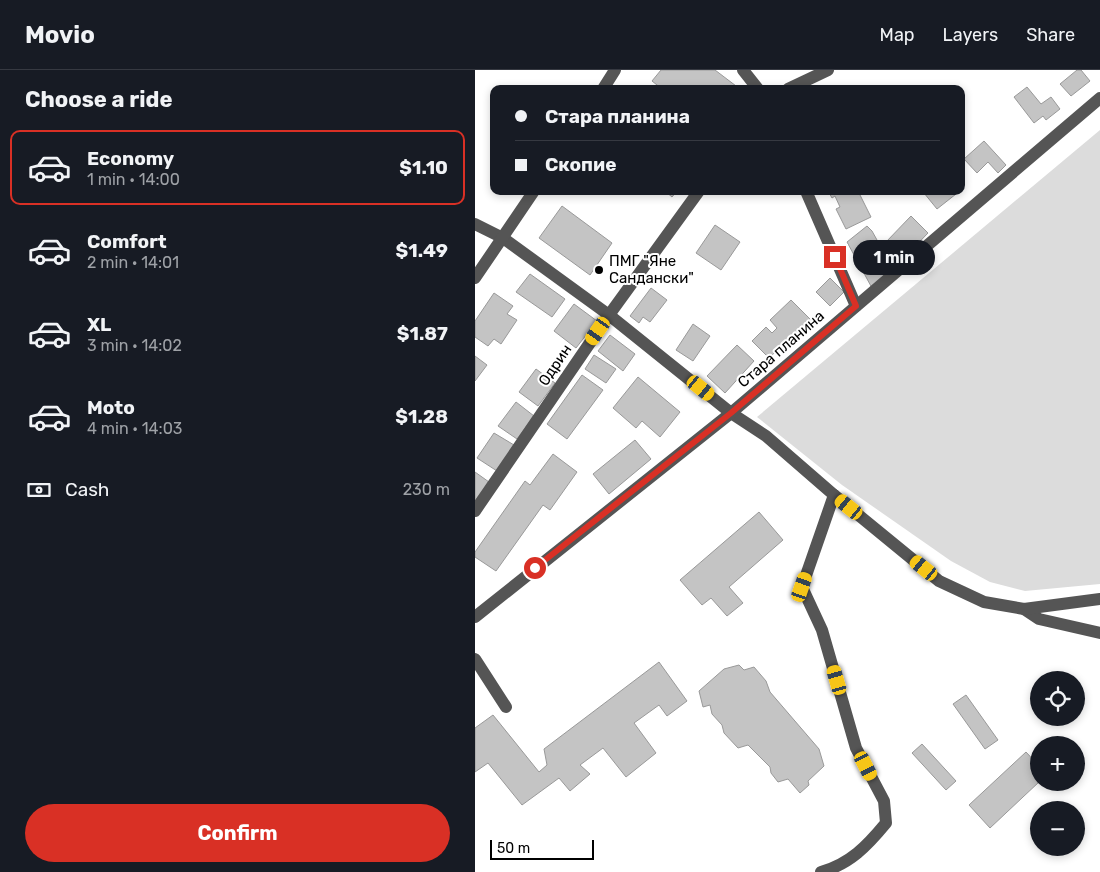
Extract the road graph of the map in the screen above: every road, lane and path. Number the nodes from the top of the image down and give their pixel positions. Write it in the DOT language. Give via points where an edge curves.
graph roads {
  1 [pos="615,70"];
  2 [pos="743,70"];
  3 [pos="828,70"];
  4 [pos="606,85"];
  5 [pos="755,85"];
  6 [pos="796,85"];
  7 [pos="1100,98"];
  8 [pos="531,195"];
  9 [pos="696,195"];
  10 [pos="808,195"];
  11 [pos="475,224"];
  12 [pos="503,238"];
  13 [pos="475,278"];
  14 [pos="856,306"];
  15 [pos="609,315"];
  16 [pos="731,413"];
  17 [pos="834,495"];
  18 [pos="475,511"];
  19 [pos="1100,599"];
  20 [pos="1024,609"];
  21 [pos="475,616"];
  22 [pos="1100,633"];
  23 [pos="475,659"];
  24 [pos="506,707"];
  25 [pos="821,872"];
  1 -- 4 [label="street"];
  2 -- 5 [label="street"];
  3 -- 6 [label="street"];
  7 -- 14 [label="street, Стара планина"];
  8 -- 12 [label="street"];
  9 -- 15 [label="street, Одрин"];
  10 -- 14 [label="street"];
  11 -- 12 [label="street"];
  12 -- 13 [label="street"];
  12 -- 15 [label="street"];
  14 -- 16 [label="street, Стара планина"];
  15 -- 16 [label="street"];
  15 -- 18 [label="street, Одрин"];
  16 -- 17 [label="street" via="766,436"];
  16 -- 21 [label="street, Стара планина"];
  17 -- 20 [label="street" via="939,581 984,602"];
  17 -- 25 [label="street" via="802,587 822,630 857,748 884,802 886,823 869,844 838,867"];
  19 -- 20 [label="street"];
  20 -- 22 [label="street" via="1039,619"];
  23 -- 24 [label="street"];
}
